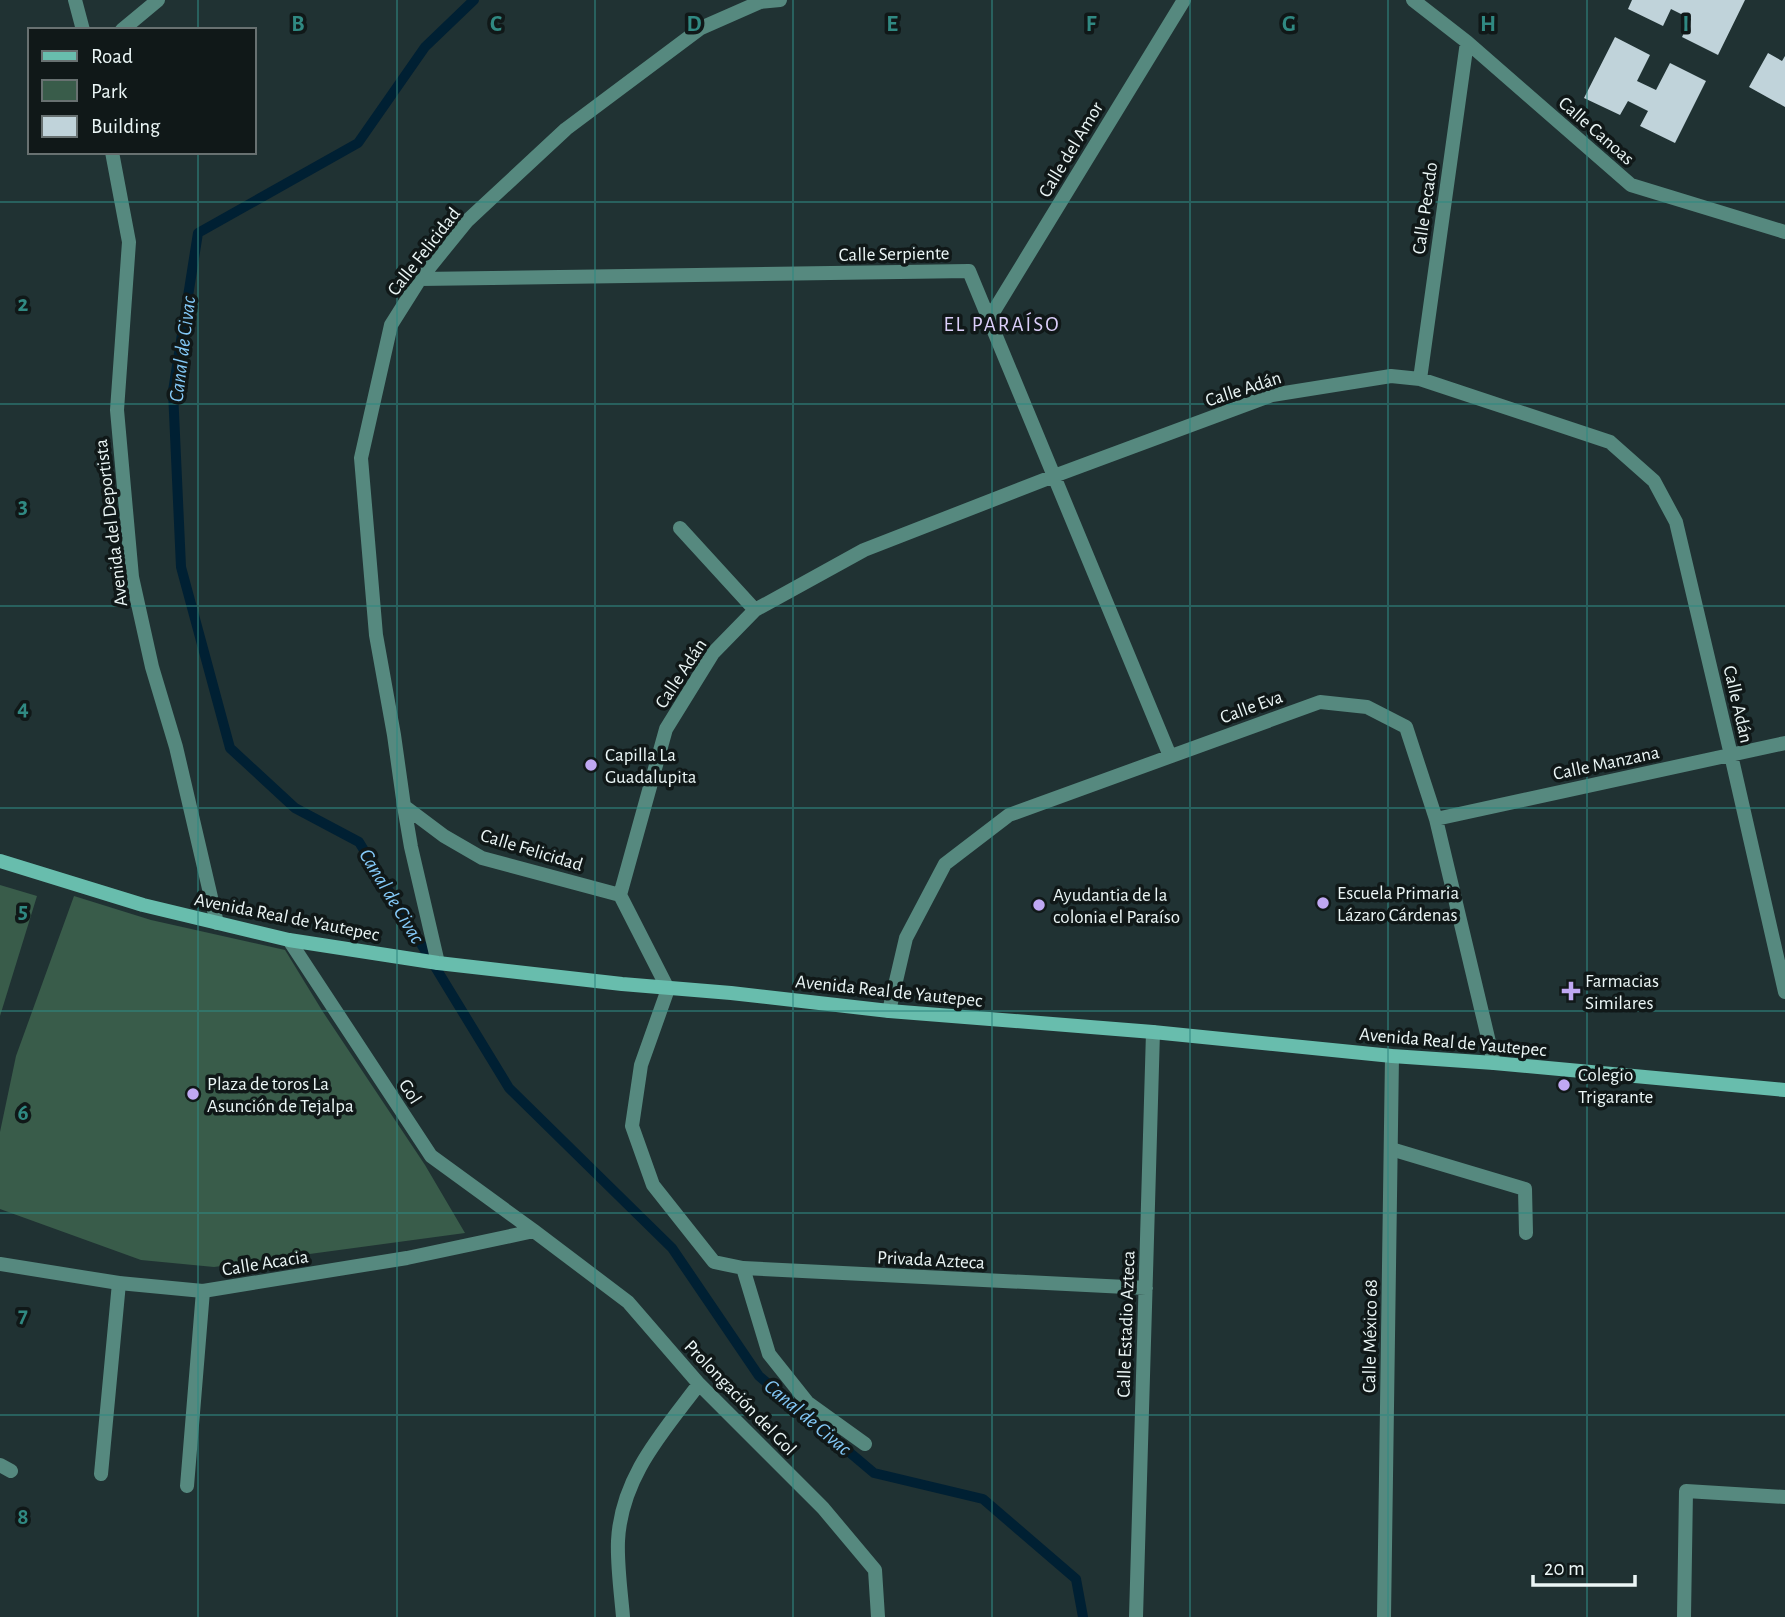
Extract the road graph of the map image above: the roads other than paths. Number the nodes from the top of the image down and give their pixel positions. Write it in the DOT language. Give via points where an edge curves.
graph roads {
  1 [pos="75,0"];
  2 [pos="158,0"];
  3 [pos="780,0"];
  4 [pos="1184,0"];
  5 [pos="1413,0"];
  6 [pos="760,1"];
  7 [pos="82,28"];
  8 [pos="124,28"];
  9 [pos="1467,42"];
  10 [pos="112,154"];
  11 [pos="1785,233"];
  12 [pos="421,279"];
  13 [pos="989,319"];
  14 [pos="1420,379"];
  15 [pos="1054,476"];
  16 [pos="680,528"];
  17 [pos="755,610"];
  18 [pos="1785,743"];
  19 [pos="1731,755"];
  20 [pos="1170,756"];
  21 [pos="404,806"];
  22 [pos="1436,819"];
  23 [pos="0,861"];
  24 [pos="620,895"];
  25 [pos="217,923"];
  26 [pos="289,940"];
  27 [pos="436,963"];
  28 [pos="668,989"];
  29 [pos="1785,992"];
  30 [pos="889,1011"];
  31 [pos="1153,1032"];
  32 [pos="1392,1055"];
  33 [pos="1494,1063"];
  34 [pos="1785,1090"];
  35 [pos="1391,1149"];
  36 [pos="534,1231"];
  37 [pos="1526,1233"];
  38 [pos="0,1264"];
  39 [pos="743,1268"];
  40 [pos="119,1283"];
  41 [pos="1146,1288"];
  42 [pos="203,1291"];
  43 [pos="699,1384"];
  44 [pos="864,1444"];
  45 [pos="101,1474"];
  46 [pos="187,1486"];
  47 [pos="1785,1497"];
  48 [pos="623,1617"];
  49 [pos="878,1617"];
  50 [pos="1136,1617"];
  51 [pos="1384,1617"];
  52 [pos="1684,1617"];
  1 -- 7 [label="street"];
  2 -- 8 [label="street"];
  3 -- 6 [label="street, Calle Felicidad"];
  4 -- 13 [label="street, Calle del Amor"];
  5 -- 9 [label="street, Calle Canoas"];
  6 -- 12 [label="street, Calle Felicidad" via="701,28 566,129 467,221"];
  9 -- 11 [label="street, Calle Canoas" via="1631,185"];
  9 -- 14 [label="street, Calle Pecado"];
  10 -- 25 [label="street, Avenida del Deportista" via="129,242 117,410 132,577"];
  12 -- 13 [label="street, Calle Serpiente" via="970,271"];
  12 -- 21 [label="street, Calle Felicidad" via="391,325 361,458 376,635"];
  13 -- 15 [label="street, Calle Serpiente"];
  14 -- 15 [label="street, Calle Adán" via="1391,376 1272,395"];
  14 -- 19 [label="street, Calle Adán" via="1610,442 1654,481 1676,522"];
  15 -- 17 [label="street, Calle Adán" via="864,550"];
  15 -- 20 [label="street, Calle Serpiente"];
  16 -- 17 [label="street"];
  17 -- 24 [label="street, Calle Adán" via="713,653 666,729"];
  18 -- 19 [label="street, Calle Manzana"];
  19 -- 22 [label="street, Calle Manzana"];
  19 -- 29 [label="street, Calle Adán"];
  20 -- 22 [label="street, Calle Eva" via="1320,702 1367,707 1406,727"];
  20 -- 30 [label="street, Calle Eva" via="1009,815 945,864 906,938"];
  21 -- 24 [label="street, Calle Felicidad" via="482,858"];
  21 -- 27 [label="street, Calle Felicidad"];
  22 -- 33 [label="street, Calle Eva"];
  23 -- 25 [label="street, Avenida Real de Yautepec"];
  24 -- 28 [label="street"];
  25 -- 26 [label="street, Avenida Real de Yautepec"];
  26 -- 27 [label="street, Avenida Real de Yautepec"];
  26 -- 36 [label="street, Gol" via="431,1156"];
  27 -- 28 [label="street, Avenida Real de Yautepec"];
  28 -- 30 [label="street, Avenida Real de Yautepec"];
  28 -- 39 [label="street, Privada Azteca" via="641,1065 632,1126 653,1185 714,1262"];
  30 -- 31 [label="street, Avenida Real de Yautepec"];
  31 -- 32 [label="street, Avenida Real de Yautepec"];
  31 -- 41 [label="street, Calle Estadio Azteca"];
  32 -- 33 [label="street, Avenida Real de Yautepec"];
  32 -- 35 [label="street, Calle México 68"];
  33 -- 34 [label="street, Avenida Real de Yautepec"];
  35 -- 37 [label="street" via="1525,1189"];
  35 -- 51 [label="street, Calle México 68"];
  36 -- 42 [label="street, Calle Acacia" via="407,1258"];
  36 -- 43 [label="street, Prolongación del Gol" via="628,1302"];
  38 -- 40 [label="street, Calle Acacia"];
  39 -- 41 [label="street, Privada Azteca"];
  39 -- 44 [label="street" via="769,1354 808,1403"];
  40 -- 42 [label="street, Calle Acacia"];
  40 -- 45 [label="street"];
  41 -- 50 [label="street, Calle Estadio Azteca"];
  42 -- 46 [label="street"];
  43 -- 48 [label="street" via="646,1455 627,1493 618,1540"];
  43 -- 49 [label="street, Prolongación del Gol" via="823,1508 875,1570"];
  47 -- 52 [label="street" via="1686,1492"];
}
